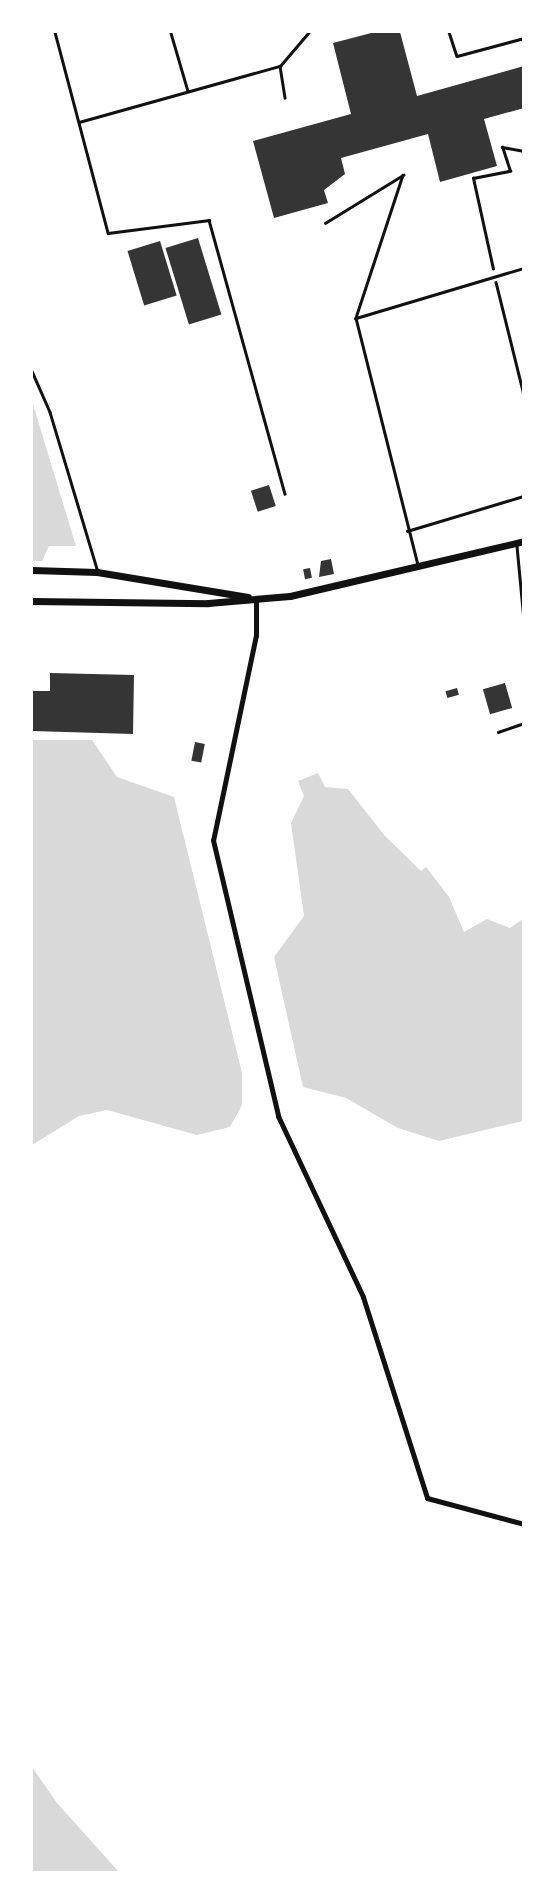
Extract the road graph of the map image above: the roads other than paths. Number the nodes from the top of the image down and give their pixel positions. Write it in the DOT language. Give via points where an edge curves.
graph roads {
  1 [pos="55,32"];
  2 [pos="309,32"];
  3 [pos="449,32"];
  4 [pos="172,33"];
  5 [pos="523,38"];
  6 [pos="280,65"];
  7 [pos="188,91"];
  8 [pos="285,98"];
  9 [pos="79,122"];
  10 [pos="325,223"];
  11 [pos="523,268"];
  12 [pos="356,318"];
  13 [pos="32,371"];
  14 [pos="285,494"];
  15 [pos="523,496"];
  16 [pos="407,531"];
  17 [pos="520,542"];
  18 [pos="419,568"];
  19 [pos="32,570"];
  20 [pos="97,572"];
  21 [pos="256,598"];
  22 [pos="32,601"];
  23 [pos="523,620"];
  24 [pos="523,723"];
  25 [pos="498,732"];
  26 [pos="523,1524"];
  1 -- 9 [label="lane"];
  2 -- 6 [label="lane"];
  3 -- 5 [label="lane" via="457,56"];
  4 -- 7 [label="lane"];
  6 -- 7 [label="lane"];
  6 -- 8 [label="lane"];
  7 -- 9 [label="lane"];
  9 -- 14 [label="lane" via="108,233 209,220"];
  10 -- 12 [label="lane" via="403,175"];
  11 -- 12 [label="lane"];
  12 -- 16 [label="lane"];
  13 -- 20 [label="lane" via="50,412"];
  15 -- 16 [label="lane"];
  16 -- 18 [label="lane"];
  17 -- 18 [label="street"];
  17 -- 23 [label="lane"];
  18 -- 21 [label="street" via="322,592"];
  19 -- 20 [label="street"];
  20 -- 21 [label="street"];
  21 -- 22 [label="street"];
  21 -- 26 [label="street" via="256,635 213,840 278,1116 363,1297 427,1497"];
  24 -- 25 [label="lane"];
}
